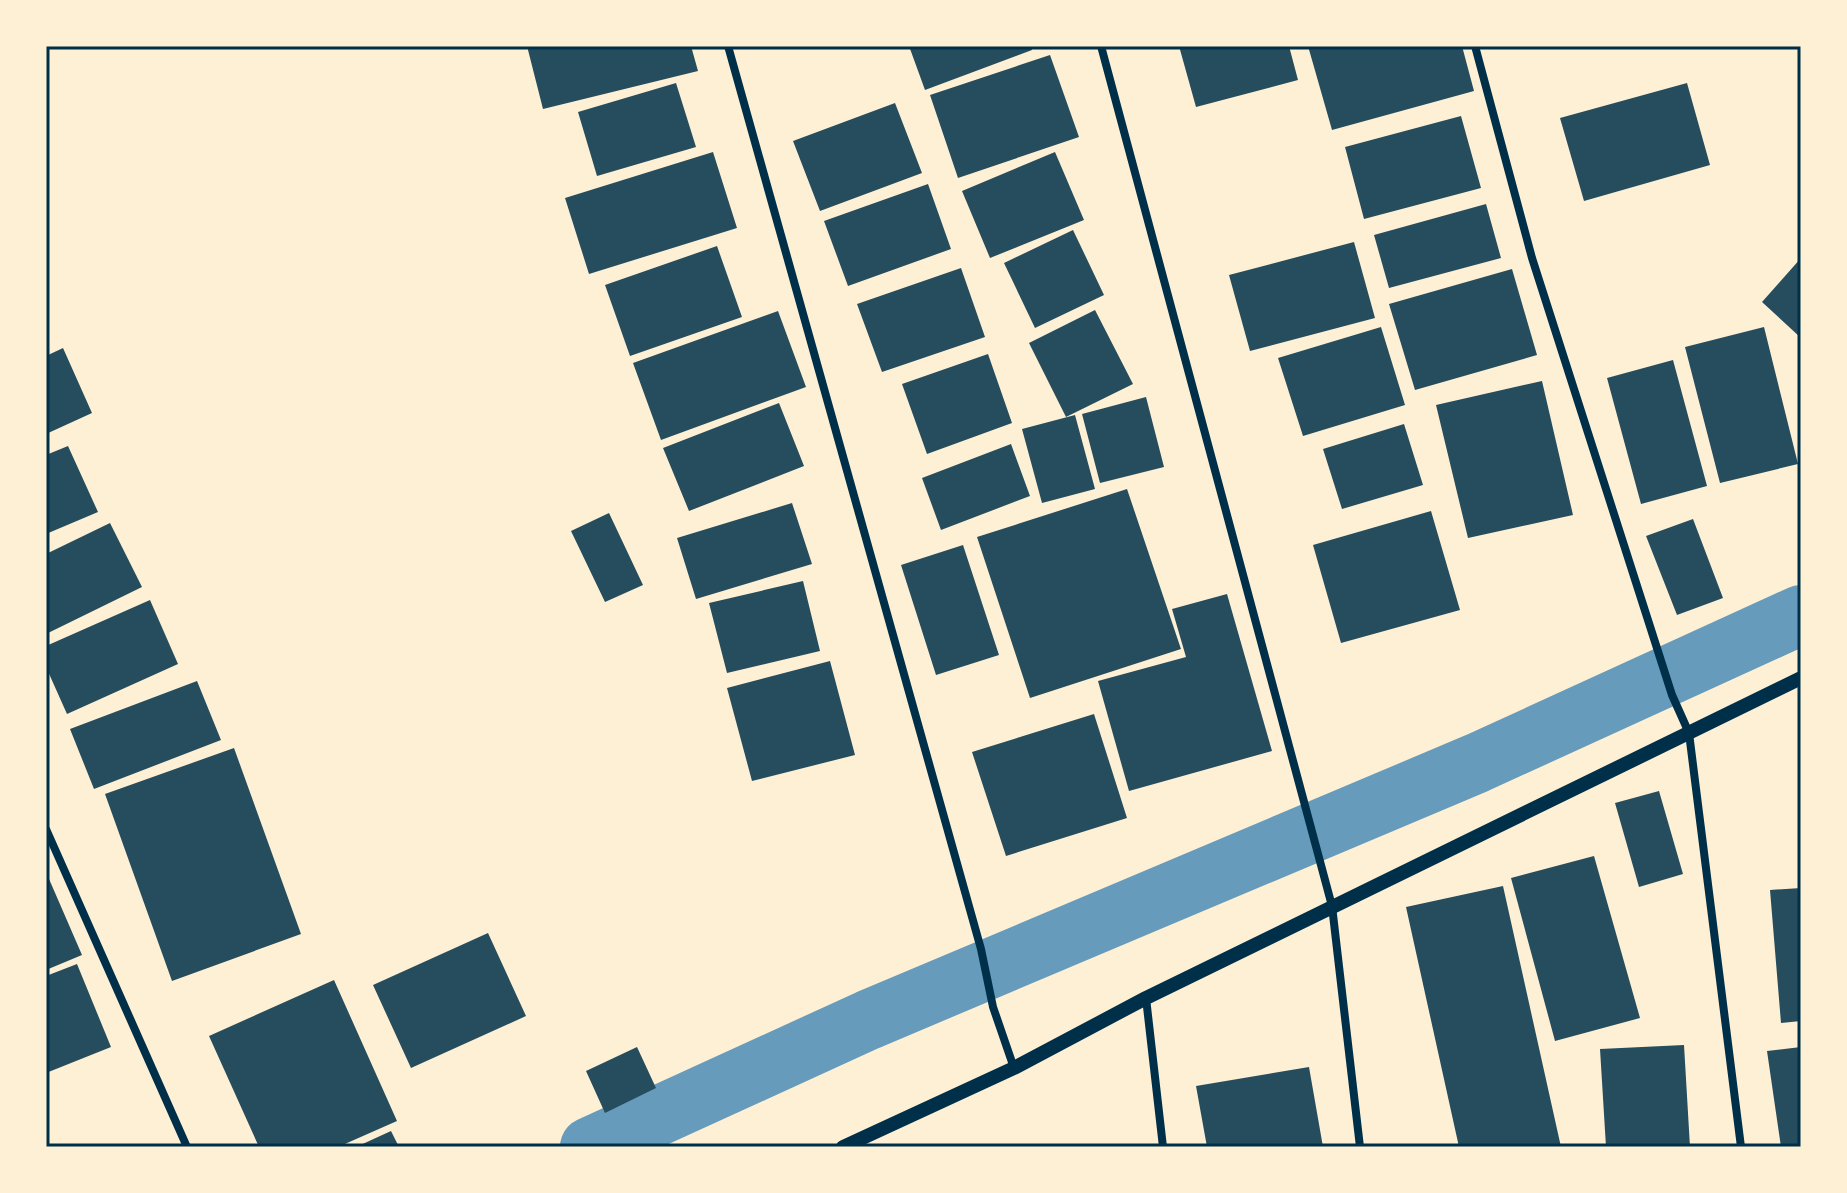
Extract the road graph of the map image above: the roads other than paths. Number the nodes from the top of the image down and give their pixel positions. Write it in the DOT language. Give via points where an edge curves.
graph roads {
  1 [pos="728,46"];
  2 [pos="1101,46"];
  3 [pos="1475,46"];
  4 [pos="1801,678"];
  5 [pos="1689,733"];
  6 [pos="46,829"];
  7 [pos="1332,906"];
  8 [pos="1146,998"];
  9 [pos="1014,1068"];
  10 [pos="187,1147"];
  11 [pos="843,1147"];
  12 [pos="1163,1147"];
  13 [pos="1360,1147"];
  14 [pos="1741,1147"];
  1 -- 9 [label="street"];
  2 -- 7 [label="street"];
  3 -- 5 [label="street" via="1532,258 1649,627"];
  4 -- 5 [label="street"];
  5 -- 7 [label="street"];
  5 -- 14 [label="street"];
  6 -- 10 [label="street"];
  7 -- 8 [label="street"];
  7 -- 13 [label="street"];
  8 -- 9 [label="street"];
  8 -- 12 [label="street"];
  9 -- 11 [label="street"];
}
